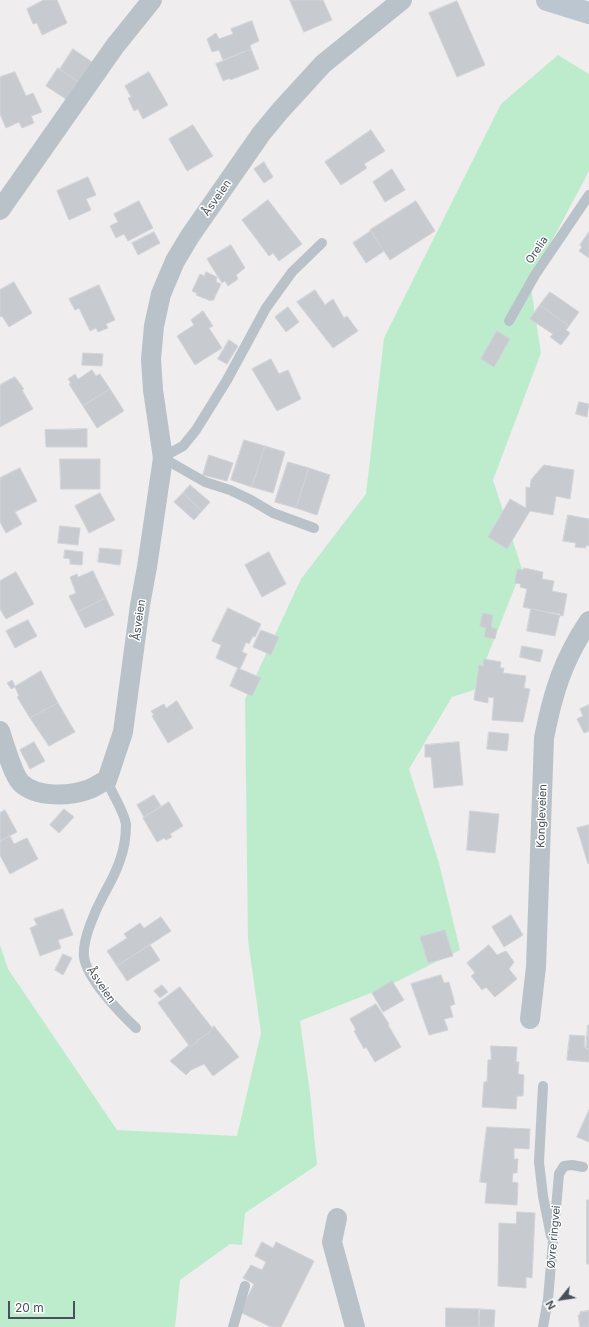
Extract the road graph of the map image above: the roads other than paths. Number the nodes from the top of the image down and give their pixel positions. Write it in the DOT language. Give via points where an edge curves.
graph roads {
  1 [pos="152,0"];
  2 [pos="402,0"];
  3 [pos="547,0"];
  4 [pos="589,13"];
  5 [pos="589,195"];
  6 [pos="0,210"];
  7 [pos="322,243"];
  8 [pos="509,321"];
  9 [pos="163,456"];
  10 [pos="314,528"];
  11 [pos="589,621"];
  12 [pos="0,731"];
  13 [pos="107,780"];
  14 [pos="530,1019"];
  15 [pos="136,1028"];
  16 [pos="543,1086"];
  17 [pos="583,1167"];
  18 [pos="337,1218"];
  19 [pos="553,1251"];
  20 [pos="245,1286"];
  21 [pos="233,1327"];
  22 [pos="354,1327"];
  23 [pos="543,1327"];
  1 -- 6 [label="street" via="115,46"];
  2 -- 9 [label="street, Åsveien" via="323,64 280,111 261,134 175,261 161,294 154,326 151,359"];
  3 -- 4 [label="street"];
  5 -- 8 [label="lane, Orelia" via="535,275"];
  7 -- 9 [label="lane" via="292,272 266,308 227,380 196,430 183,446"];
  9 -- 10 [label="lane" via="205,482 230,490 273,513"];
  9 -- 13 [label="street, Åsveien" via="123,732"];
  11 -- 14 [label="street, Kongleveien" via="562,669 551,701 544,738 536,967"];
  12 -- 13 [label="street" via="21,783 38,792 62,794 87,790"];
  13 -- 15 [label="lane, Åsveien" via="126,823 124,842 121,863 86,936 84,957 104,994"];
  16 -- 19 [label="lane" via="539,1162"];
  17 -- 19 [label="lane, Øvre ringvei" via="564,1166 559,1174"];
  18 -- 22 [label="street" via="332,1242"];
  19 -- 23 [label="lane, Øvre ringvei"];
  20 -- 21 [label="lane"];
}
